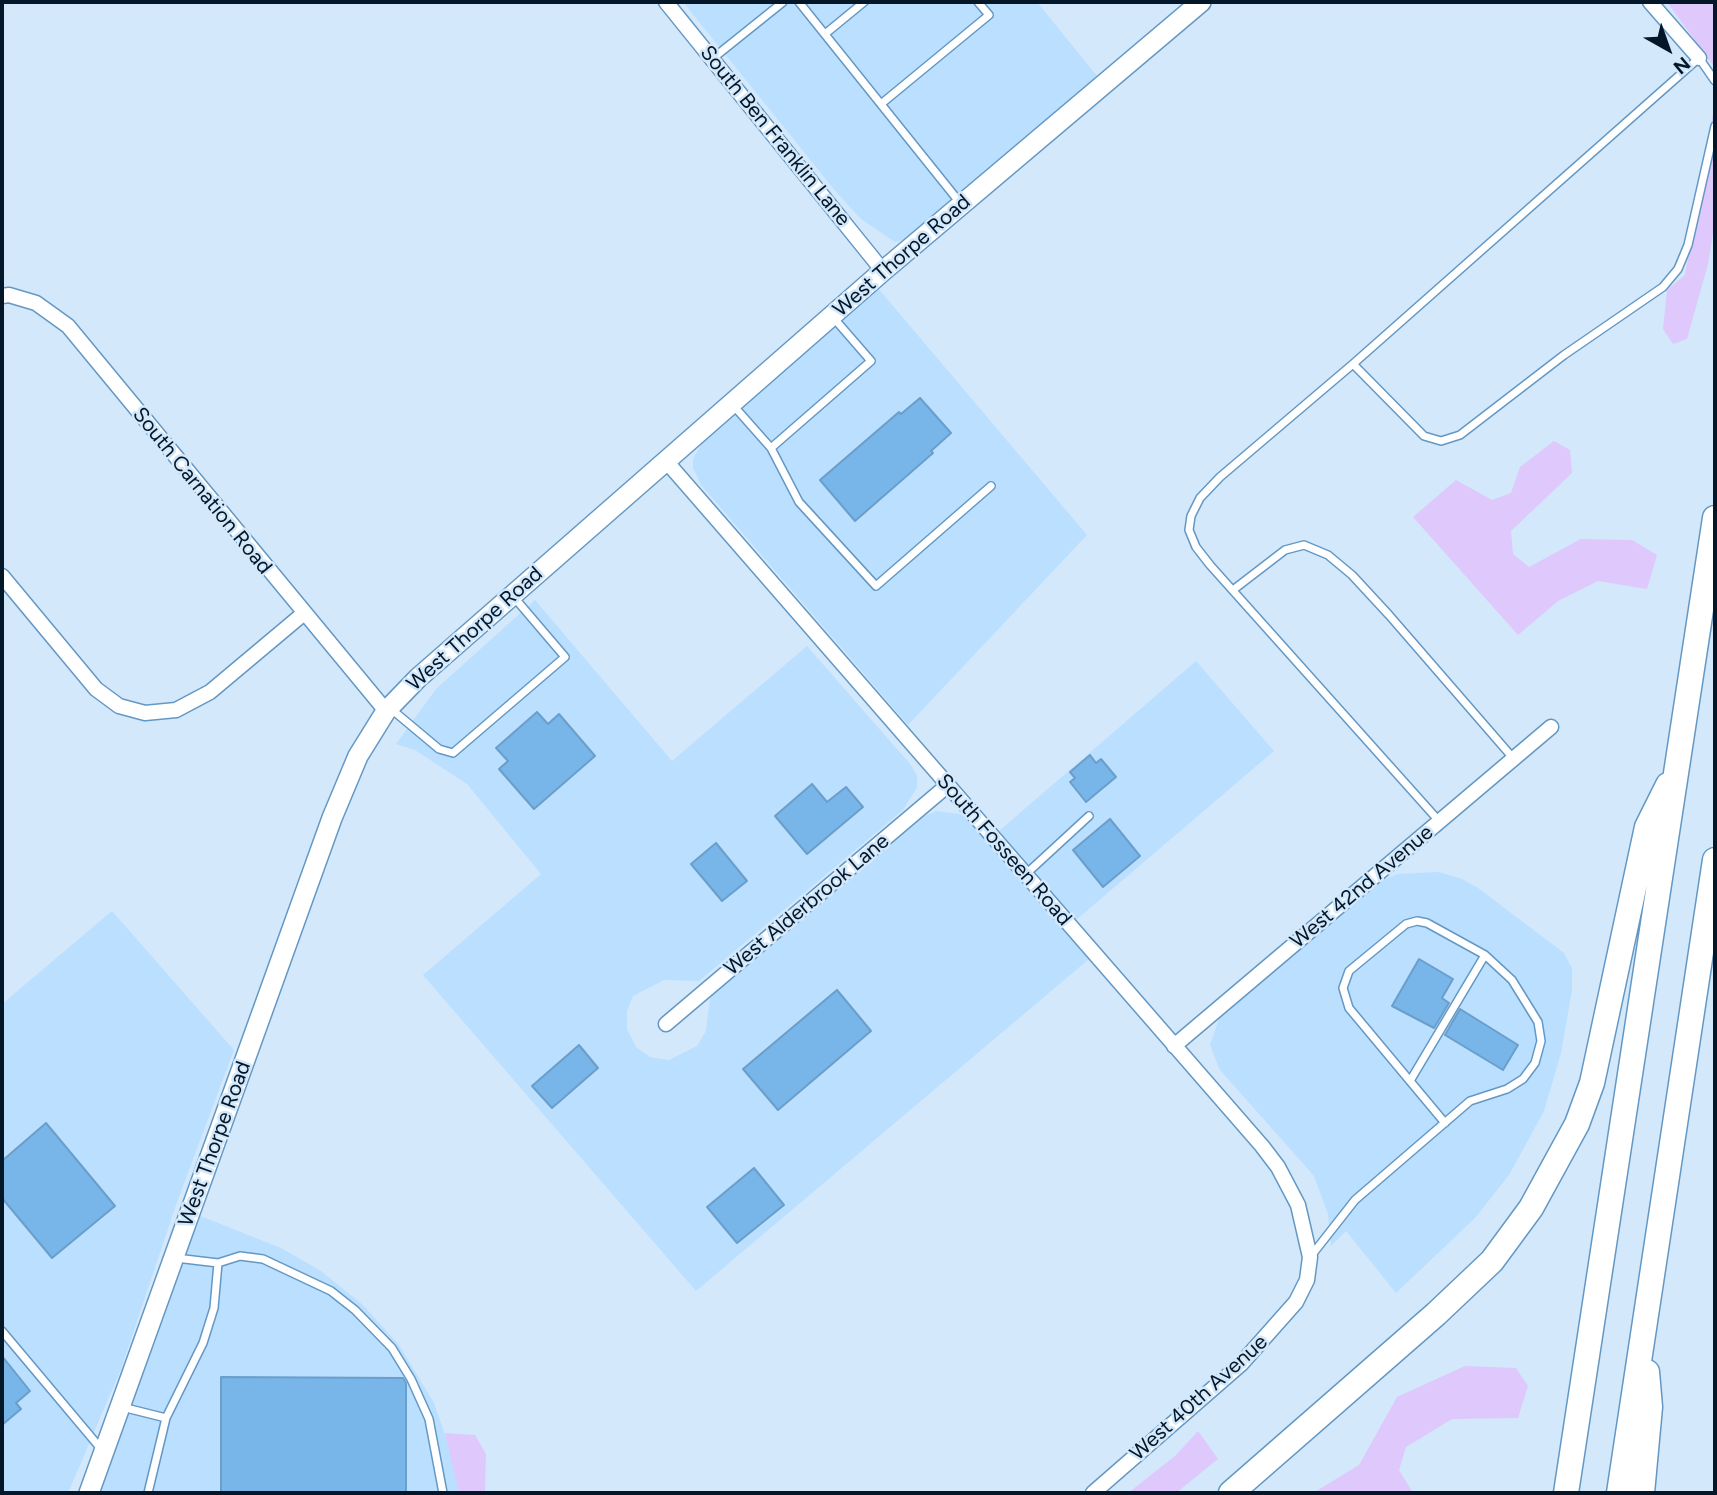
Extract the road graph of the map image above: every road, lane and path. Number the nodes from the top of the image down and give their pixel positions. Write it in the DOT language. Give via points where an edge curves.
graph roads {
  1 [pos="666,2"];
  2 [pos="783,2"];
  3 [pos="799,2"];
  4 [pos="864,2"];
  5 [pos="978,2"];
  6 [pos="1201,2"];
  7 [pos="1650,2"];
  8 [pos="825,34"];
  9 [pos="1699,58"];
  10 [pos="712,59"];
  11 [pos="1715,81"];
  12 [pos="881,104"];
  13 [pos="1715,126"];
  14 [pos="962,205"];
  15 [pos="883,271"];
  16 [pos="2,296"];
  17 [pos="832,316"];
  18 [pos="1353,364"];
  19 [pos="732,403"];
  20 [pos="771,448"];
  21 [pos="666,461"];
  22 [pos="990,486"];
  23 [pos="1715,518"];
  24 [pos="2,576"];
  25 [pos="1233,590"];
  26 [pos="512,596"];
  27 [pos="303,614"];
  28 [pos="388,710"];
  29 [pos="1550,727"];
  30 [pos="1513,758"];
  31 [pos="1677,765"];
  32 [pos="948,785"];
  33 [pos="1089,816"];
  34 [pos="1439,822"];
  35 [pos="1715,860"];
  36 [pos="1025,875"];
  37 [pos="1485,955"];
  38 [pos="666,1024"];
  39 [pos="1174,1046"];
  40 [pos="1410,1081"];
  41 [pos="1445,1123"];
  42 [pos="1310,1257"];
  43 [pos="175,1258"];
  44 [pos="218,1263"];
  45 [pos="2,1331"];
  46 [pos="1644,1331"];
  47 [pos="122,1407"];
  48 [pos="166,1418"];
  49 [pos="104,1453"];
  50 [pos="89,1493"];
  51 [pos="148,1493"];
  52 [pos="443,1493"];
  53 [pos="1093,1493"];
  54 [pos="1231,1493"];
  55 [pos="1566,1493"];
  56 [pos="1619,1493"];
  57 [pos="1642,1493"];
  1 -- 10 [label="street, South Ben Franklin Lane"];
  2 -- 10 [label="lane"];
  3 -- 8 [label="lane"];
  4 -- 8 [label="lane"];
  5 -- 12 [label="lane" via="989,15"];
  6 -- 14 [label="street, West Thorpe Road"];
  7 -- 9 [label="street"];
  8 -- 12 [label="lane"];
  9 -- 11 [label="lane"];
  9 -- 18 [label="lane"];
  10 -- 15 [label="street, South Ben Franklin Lane"];
  12 -- 14 [label="lane"];
  13 -- 18 [label="lane" via="1688,245 1678,269 1663,287 1460,435 1441,441 1424,436"];
  14 -- 15 [label="street, West Thorpe Road"];
  15 -- 17 [label="street, West Thorpe Road"];
  16 -- 27 [label="street, South Carnation Road" via="36,303 68,326"];
  17 -- 19 [label="street, West Thorpe Road"];
  17 -- 20 [label="lane" via="871,360"];
  18 -- 25 [label="lane" via="1220,477 1196,507 1189,530 1196,547"];
  19 -- 20 [label="lane"];
  19 -- 21 [label="street, West Thorpe Road"];
  20 -- 22 [label="lane" via="799,502 876,586"];
  21 -- 26 [label="street, West Thorpe Road"];
  21 -- 32 [label="street, South Fosseen Road"];
  23 -- 31 [label="highway"];
  24 -- 27 [label="street" via="96,689 119,706 145,713 176,710 210,692"];
  25 -- 30 [label="lane" via="1285,550 1304,545 1328,555 1389,615"];
  25 -- 34 [label="lane"];
  26 -- 28 [label="street, West Thorpe Road"];
  26 -- 28 [label="lane" via="565,657 453,753 439,749"];
  27 -- 28 [label="street, South Carnation Road"];
  28 -- 43 [label="street, West Thorpe Road" via="345,784"];
  29 -- 30 [label="street, West 42nd Avenue"];
  30 -- 34 [label="street, West 42nd Avenue"];
  31 -- 54 [label="highway" via="1647,827 1592,1083 1577,1124 1531,1208 1492,1261"];
  31 -- 55 [label="highway"];
  32 -- 36 [label="street, South Fosseen Road"];
  32 -- 38 [label="street, West Alderbrook Lane"];
  33 -- 36 [label="lane"];
  34 -- 39 [label="street, West 42nd Avenue"];
  35 -- 46 [label="highway"];
  36 -- 39 [label="street, South Fosseen Road"];
  37 -- 40 [label="lane"];
  37 -- 40 [label="lane" via="1417,921 1406,924 1345,978 1344,997 1349,1008"];
  37 -- 41 [label="lane" via="1512,980 1530,1006 1541,1041 1535,1063 1523,1079 1470,1101"];
  39 -- 42 [label="street, South Fosseen Road" via="1278,1167 1298,1205"];
  40 -- 41 [label="lane"];
  41 -- 42 [label="lane" via="1355,1200"];
  42 -- 53 [label="street, West 40th Avenue" via="1307,1280 1296,1302 1260,1346"];
  43 -- 44 [label="lane"];
  43 -- 47 [label="street, West Thorpe Road"];
  44 -- 48 [label="lane" via="216,1297 203,1343"];
  44 -- 52 [label="lane" via="240,1256 263,1259 331,1291 355,1310 392,1348 411,1379 429,1419"];
  45 -- 49 [label="lane"];
  46 -- 56 [label="highway"];
  46 -- 57 [label="highway" via="1650,1407"];
  47 -- 48 [label="lane"];
  47 -- 49 [label="street, West Thorpe Road"];
  48 -- 51 [label="lane"];
  49 -- 50 [label="street, West Thorpe Road"];
}
